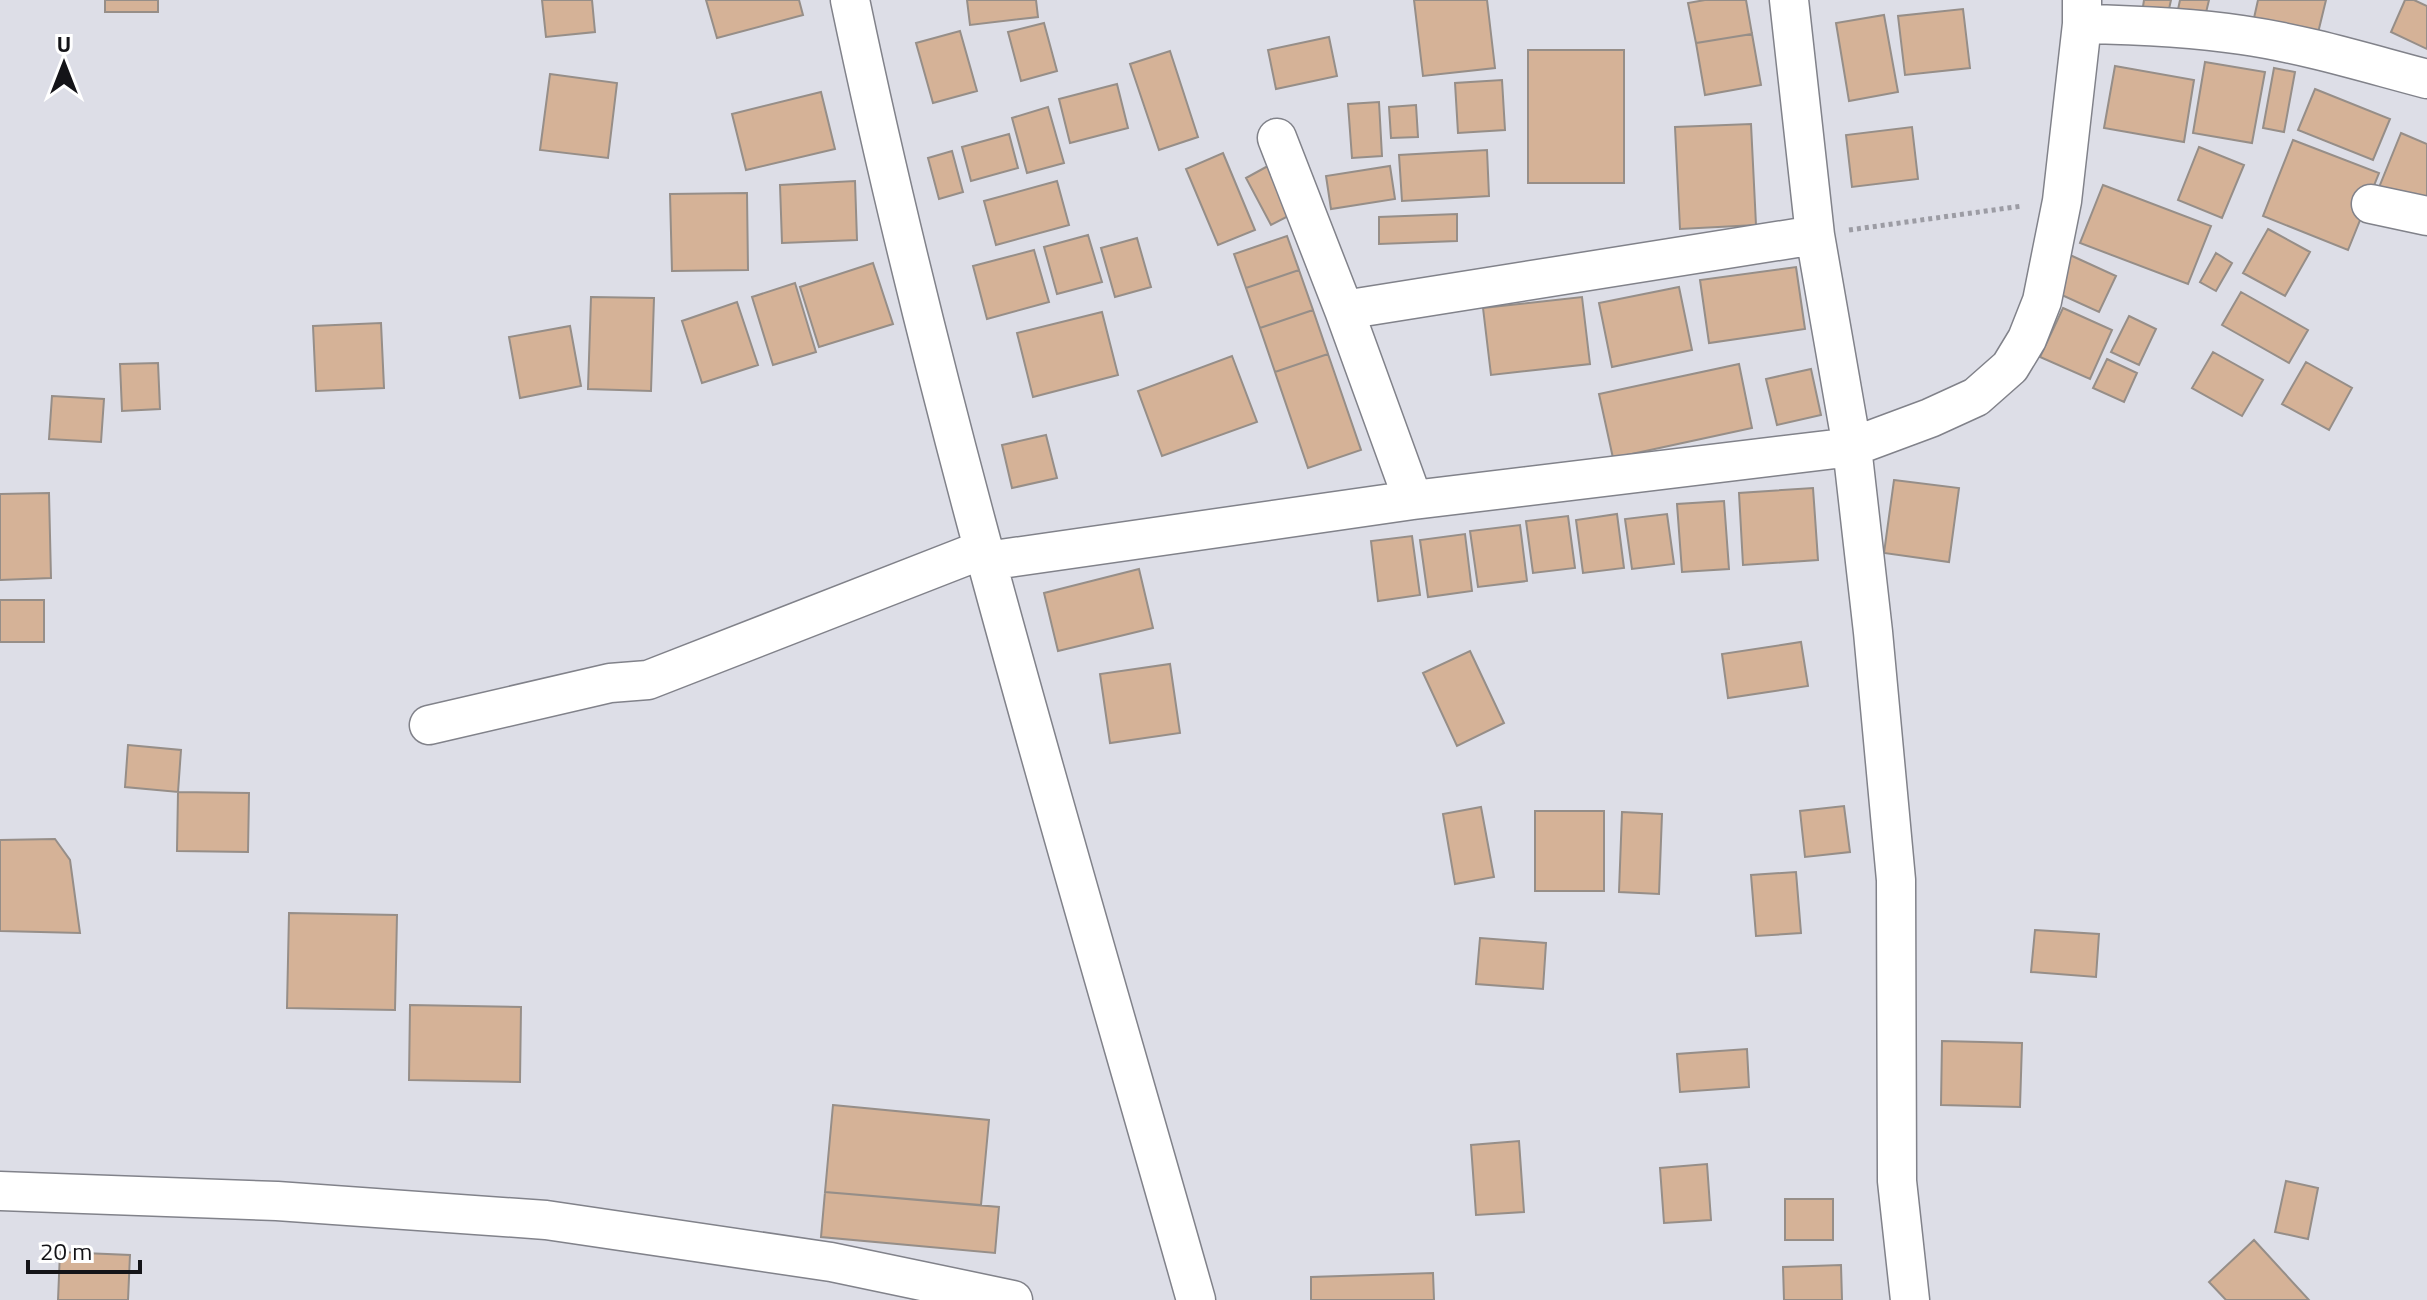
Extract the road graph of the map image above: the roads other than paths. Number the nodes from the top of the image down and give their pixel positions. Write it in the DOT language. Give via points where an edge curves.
graph roads {
  1 [pos="850,0"];
  2 [pos="1789,0"];
  3 [pos="2082,12"];
  4 [pos="2427,79"];
  5 [pos="1277,138"];
  6 [pos="2371,204"];
  7 [pos="2427,216"];
  8 [pos="1815,235"];
  9 [pos="1344,310"];
  10 [pos="1852,447"];
  11 [pos="1413,500"];
  12 [pos="986,555"];
  13 [pos="429,725"];
  14 [pos="0,1191"];
  15 [pos="1013,1300"];
  16 [pos="1196,1300"];
  17 [pos="1910,1300"];
  1 -- 12 [label="street" via="905,246"];
  2 -- 8 [label="street"];
  3 -- 4 [label="street" via="2315,49"];
  3 -- 10 [label="street" via="2062,201 2042,301 2027,339 2010,367 1976,397"];
  5 -- 9 [label="street"];
  6 -- 7 [label="street"];
  8 -- 9 [label="street"];
  8 -- 10 [label="street"];
  9 -- 11 [label="street"];
  10 -- 11 [label="street"];
  10 -- 17 [label="street" via="1896,880 1897,1181"];
  11 -- 12 [label="street"];
  12 -- 13 [label="street" via="648,680 610,683"];
  12 -- 16 [label="street"];
  14 -- 15 [label="street" via="277,1201 546,1220 831,1262"];
}
